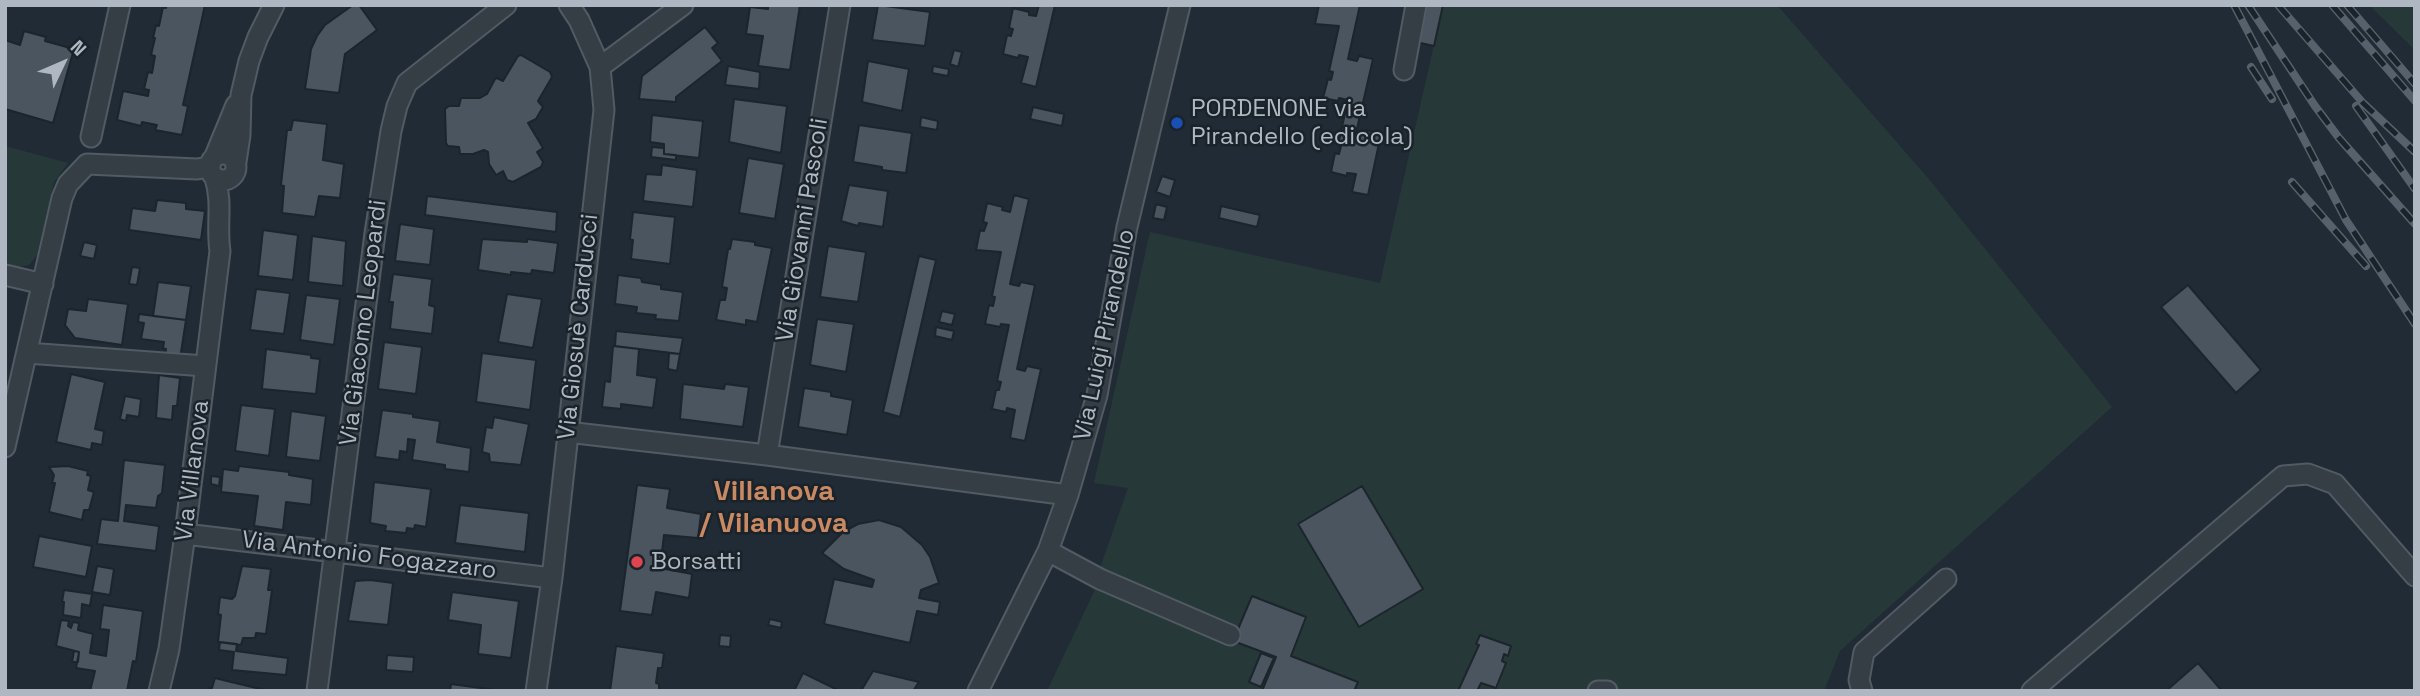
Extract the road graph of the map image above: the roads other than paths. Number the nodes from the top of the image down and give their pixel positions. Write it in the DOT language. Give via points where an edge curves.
graph roads {
  1 [pos="120,5"];
  2 [pos="274,5"];
  3 [pos="506,5"];
  4 [pos="569,5"];
  5 [pos="683,5"];
  6 [pos="839,5"];
  7 [pos="1180,5"];
  8 [pos="1416,5"];
  9 [pos="600,67"];
  10 [pos="1404,70"];
  11 [pos="91,137"];
  12 [pos="222,168"];
  13 [pos="5,275"];
  14 [pos="43,284"];
  15 [pos="27,354"];
  16 [pos="205,366"];
  17 [pos="567,432"];
  18 [pos="5,447"];
  19 [pos="767,455"];
  20 [pos="1068,495"];
  21 [pos="185,534"];
  22 [pos="1048,551"];
  23 [pos="334,552"];
  24 [pos="2415,576"];
  25 [pos="552,578"];
  26 [pos="1946,579"];
  27 [pos="1230,635"];
  28 [pos="159,691"];
  29 [pos="317,691"];
  30 [pos="536,691"];
  31 [pos="978,691"];
  32 [pos="1598,691"];
  33 [pos="1607,691"];
  34 [pos="1863,691"];
  35 [pos="2032,691"];
  1 -- 11 [label="street"];
  2 -- 12 [label="street, Via Villanova" via="249,61 240,135"];
  3 -- 23 [label="street, Via Giacomo Leopardi" via="407,82 397,106 375,233"];
  4 -- 9 [label="street, Via Giosuè Carducci"];
  5 -- 9 [label="street"];
  6 -- 19 [label="street, Via Giovanni Pascoli"];
  7 -- 20 [label="street, Via Luigi Pirandello" via="1127,227 1097,395"];
  8 -- 10 [label="street"];
  9 -- 17 [label="street, Via Giosuè Carducci" via="604,110"];
  12 -- 14 [label="street" via="87,164 62,198"];
  12 -- 16 [label="street, Via Villanova" via="227,235 220,251"];
  13 -- 14 [label="street"];
  14 -- 15 [label="street"];
  15 -- 16 [label="street"];
  15 -- 18 [label="street"];
  16 -- 21 [label="street, Via Villanova"];
  17 -- 19 [label="street"];
  17 -- 25 [label="street, Via Giosuè Carducci"];
  19 -- 20 [label="street"];
  20 -- 22 [label="street, Via Luigi Pirandello"];
  21 -- 23 [label="street, Via Antonio Fogazzaro"];
  21 -- 28 [label="street, Via Villanova"];
  22 -- 27 [label="street" via="1100,579"];
  22 -- 31 [label="street, Via Luigi Pirandello"];
  23 -- 25 [label="street, Via Antonio Fogazzaro"];
  23 -- 29 [label="street, Via Giacomo Leopardi"];
  24 -- 35 [label="street" via="2335,484 2308,474 2283,476"];
  25 -- 30 [label="street, Via Giosuè Carducci"];
  26 -- 34 [label="street" via="1864,652"];
  32 -- 33 [label="street"];
}
